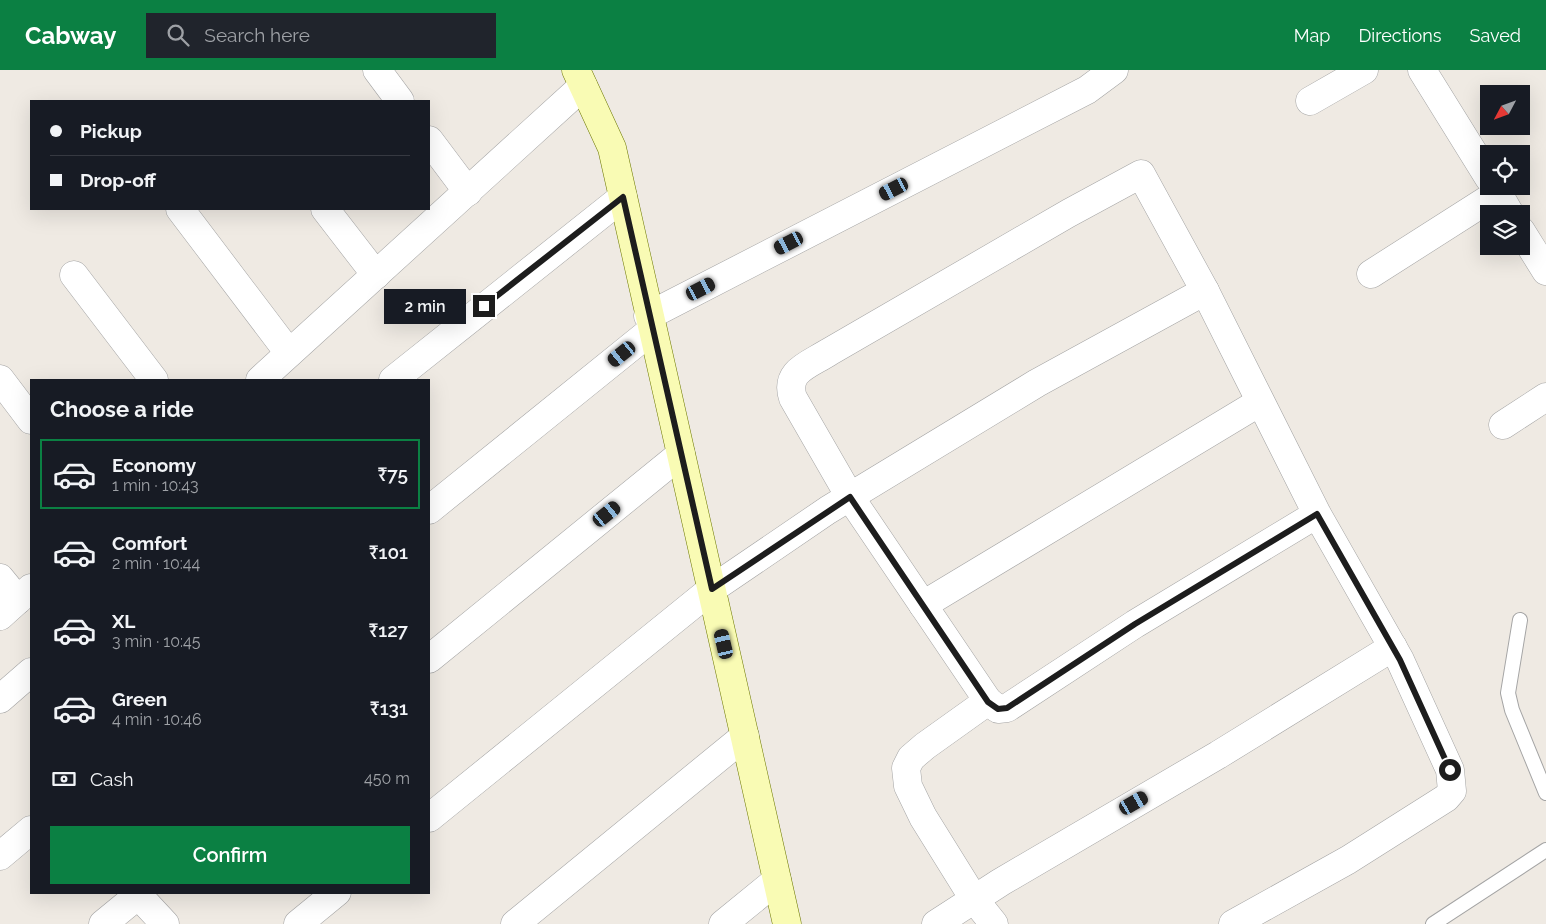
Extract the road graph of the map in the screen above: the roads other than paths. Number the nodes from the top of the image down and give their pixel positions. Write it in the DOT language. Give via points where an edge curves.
graph roads {
  1 [pos="377,70"];
  2 [pos="1114,70"];
  3 [pos="1364,70"];
  4 [pos="1422,70"];
  5 [pos="580,78"];
  6 [pos="399,100"];
  7 [pos="1310,100"];
  8 [pos="430,141"];
  9 [pos="1480,164"];
  10 [pos="468,192"];
  11 [pos="1495,195"];
  12 [pos="623,197"];
  13 [pos="181,210"];
  14 [pos="326,210"];
  15 [pos="74,274"];
  16 [pos="1372,274"];
  17 [pos="376,275"];
  18 [pos="1204,291"];
  19 [pos="650,323"];
  20 [pos="289,353"];
  21 [pos="0,379"];
  22 [pos="153,379"];
  23 [pos="261,379"];
  24 [pos="393,379"];
  25 [pos="1546,397"];
  26 [pos="1260,402"];
  27 [pos="30,419"];
  28 [pos="1502,425"];
  29 [pos="681,454"];
  30 [pos="850,497"];
  31 [pos="430,509"];
  32 [pos="1317,514"];
  33 [pos="0,578"];
  34 [pos="712,589"];
  35 [pos="16,602"];
  36 [pos="923,605"];
  37 [pos="1520,620"];
  38 [pos="1393,648"];
  39 [pos="430,658"];
  40 [pos="30,673"];
  41 [pos="0,699"];
  42 [pos="988,702"];
  43 [pos="745,736"];
  44 [pos="1546,793"];
  45 [pos="430,817"];
  46 [pos="30,831"];
  47 [pos="1546,850"];
  48 [pos="0,856"];
  49 [pos="777,880"];
  50 [pos="140,894"];
  51 [pos="335,894"];
  52 [pos="974,899"];
  53 [pos="103,924"];
  54 [pos="165,924"];
  55 [pos="298,924"];
  56 [pos="515,924"];
  57 [pos="723,924"];
  58 [pos="787,924"];
  59 [pos="936,924"];
  60 [pos="994,924"];
  61 [pos="1234,924"];
  62 [pos="1433,924"];
  1 -- 6 [label="street"];
  2 -- 19 [label="street" via="1087,90"];
  3 -- 7 [label="street"];
  4 -- 9 [label="street"];
  5 -- 10 [label="street"];
  5 -- 12 [label="main road" via="612,148"];
  8 -- 10 [label="street"];
  10 -- 17 [label="street"];
  11 -- 16 [label="street"];
  12 -- 19 [label="main road"];
  12 -- 24 [label="street"];
  13 -- 20 [label="street"];
  14 -- 17 [label="street"];
  15 -- 22 [label="street"];
  17 -- 20 [label="street"];
  18 -- 26 [label="street"];
  18 -- 30 [label="street" via="1037,382"];
  18 -- 30 [label="street" via="1141,174 829,352 798,372 790,386 793,398"];
  19 -- 29 [label="main road"];
  19 -- 31 [label="street"];
  20 -- 23 [label="street"];
  21 -- 27 [label="street"];
  25 -- 28 [label="street"];
  26 -- 32 [label="street"];
  26 -- 36 [label="street"];
  29 -- 34 [label="main road"];
  29 -- 39 [label="street"];
  30 -- 34 [label="street"];
  30 -- 36 [label="street"];
  32 -- 38 [label="street"];
  32 -- 42 [label="street" via="1135,624 1007,708 998,709"];
  33 -- 35 [label="street"];
  34 -- 43 [label="main road"];
  34 -- 45 [label="street"];
  36 -- 42 [label="street"];
  37 -- 44 [label="lane" via="1508,693"];
  38 -- 52 [label="street"];
  38 -- 61 [label="street" via="1450,770 1452,791 1446,798 1348,860"];
  40 -- 41 [label="street"];
  42 -- 52 [label="street" via="925,746 911,758 906,768 908,786 923,817"];
  43 -- 49 [label="main road"];
  43 -- 56 [label="street"];
  46 -- 48 [label="street"];
  47 -- 62 [label="lane"];
  49 -- 57 [label="street"];
  49 -- 58 [label="main road"];
  50 -- 53 [label="street"];
  50 -- 54 [label="street"];
  51 -- 55 [label="street"];
  52 -- 59 [label="street"];
  52 -- 60 [label="street"];
}
